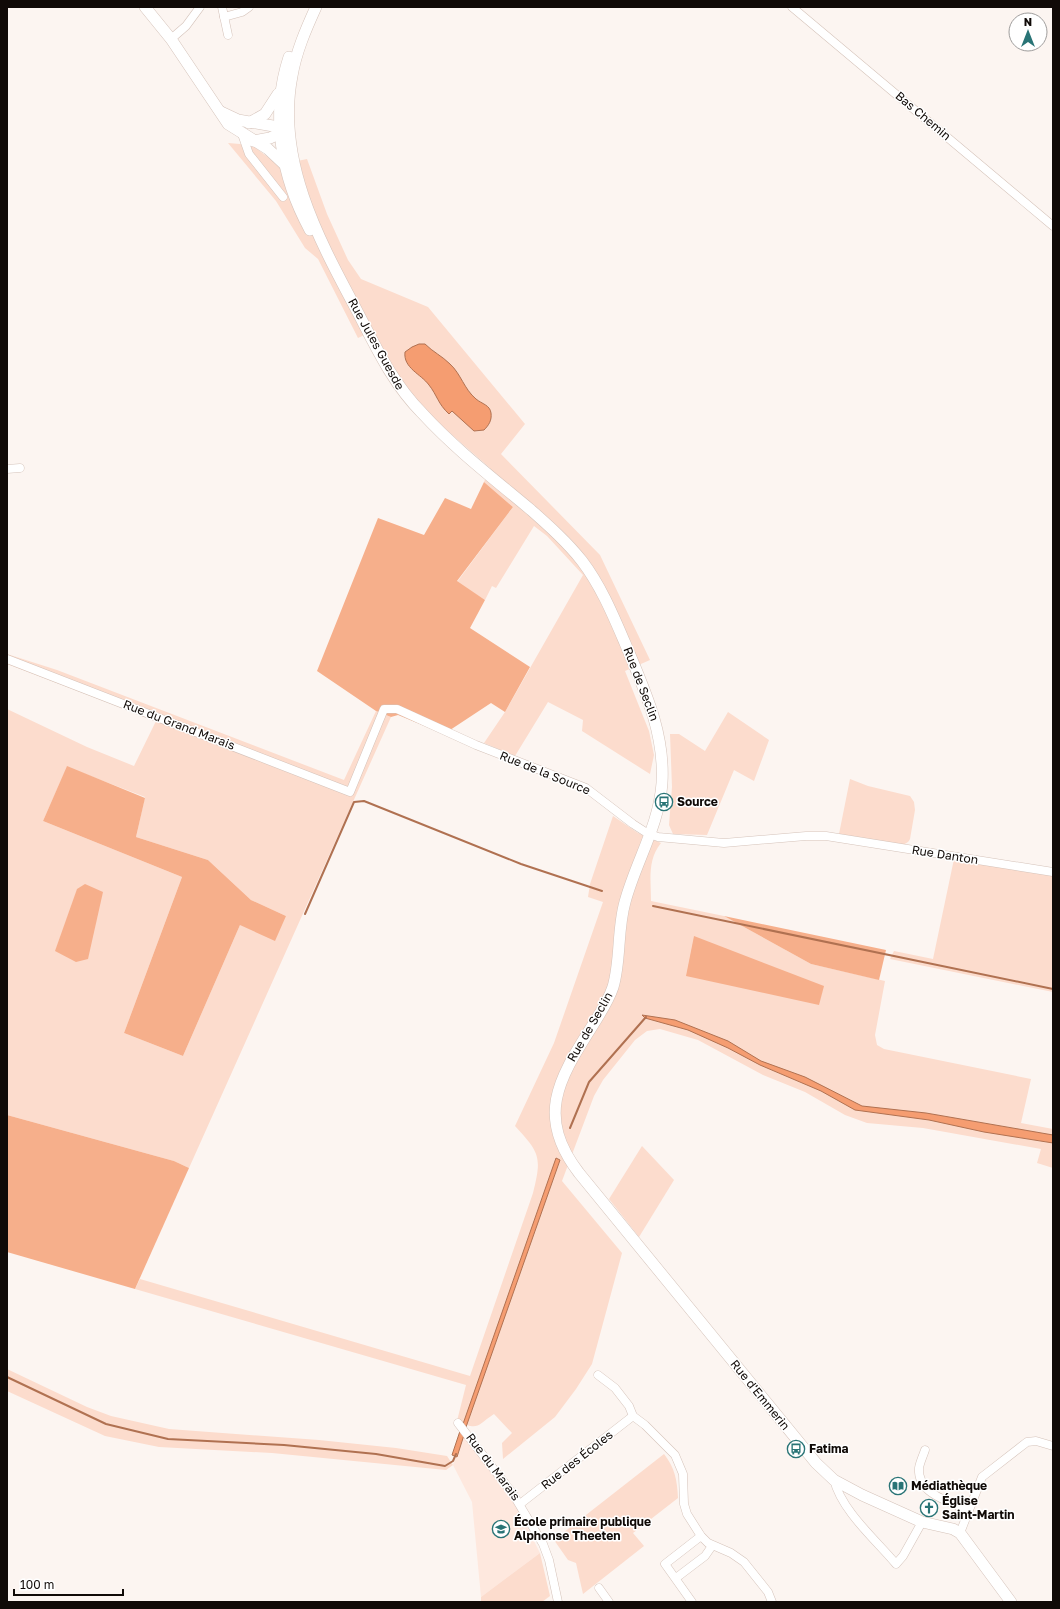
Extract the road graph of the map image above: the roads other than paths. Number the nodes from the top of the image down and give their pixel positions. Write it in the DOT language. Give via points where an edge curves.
graph roads {
  1 [pos="145,7"];
  2 [pos="200,7"];
  3 [pos="222,7"];
  4 [pos="249,7"];
  5 [pos="312,7"];
  6 [pos="316,7"];
  7 [pos="792,7"];
  8 [pos="224,17"];
  9 [pos="228,35"];
  10 [pos="171,39"];
  11 [pos="283,79"];
  12 [pos="216,107"];
  13 [pos="250,123"];
  14 [pos="283,130"];
  15 [pos="242,134"];
  16 [pos="253,141"];
  17 [pos="284,164"];
  18 [pos="283,197"];
  19 [pos="1053,226"];
  20 [pos="333,266"];
  21 [pos="426,418"];
  22 [pos="20,468"];
  23 [pos="7,469"];
  24 [pos="7,659"];
  25 [pos="350,792"];
  26 [pos="651,835"];
  27 [pos="838,838"];
  28 [pos="1053,872"];
  29 [pos="565,1151"];
  30 [pos="598,1375"];
  31 [pos="633,1416"];
  32 [pos="459,1424"];
  33 [pos="1053,1446"];
  34 [pos="925,1450"];
  35 [pos="834,1480"];
  36 [pos="520,1504"];
  37 [pos="969,1510"];
  38 [pos="922,1522"];
  39 [pos="960,1533"];
  40 [pos="701,1536"];
  41 [pos="712,1546"];
  42 [pos="676,1578"];
  43 [pos="599,1588"];
  44 [pos="558,1602"];
  45 [pos="609,1602"];
  46 [pos="692,1602"];
  47 [pos="772,1602"];
  48 [pos="1012,1602"];
  1 -- 10 [label="main road"];
  2 -- 10 [label="street" via="186,26"];
  3 -- 8 [label="street"];
  4 -- 8 [label="street" via="242,12"];
  5 -- 11 [label="main road" via="294,43"];
  6 -- 14 [label="main road" via="293,70"];
  7 -- 19 [label="street, Bas Chemin"];
  8 -- 9 [label="street"];
  10 -- 12 [label="main road"];
  11 -- 13 [label="main road" via="270,109"];
  11 -- 14 [label="main road" via="280,104"];
  12 -- 13 [label="main road" via="234,119"];
  12 -- 15 [label="main road" via="228,124"];
  13 -- 14 [label="main road"];
  13 -- 15 [label="main road"];
  14 -- 16 [label="main road" via="266,139"];
  14 -- 17 [label="main road, Rue Jules Guesde"];
  14 -- 20 [label="main road, Rue Jules Guesde" via="300,186"];
  15 -- 16 [label="main road"];
  15 -- 18 [label="street" via="249,154"];
  16 -- 17 [label="main road" via="273,153"];
  17 -- 20 [label="main road, Rue Jules Guesde" via="301,213"];
  20 -- 21 [label="main road, Rue Jules Guesde" via="392,376"];
  21 -- 26 [label="main road, Rue de Seclin" via="559,536 584,564 603,595 646,692 659,732 662,780"];
  22 -- 23 [label="street"];
  24 -- 25 [label="street, Rue du Grand Marais"];
  25 -- 26 [label="street, Rue de la Source" via="384,709 400,709 476,745 586,788"];
  26 -- 27 [label="street, Rue de la Source" via="667,839 724,843 806,836"];
  26 -- 29 [label="main road, Rue de Seclin" via="624,907 612,990 566,1068 558,1091 556,1121"];
  27 -- 28 [label="street, Rue Danton"];
  29 -- 35 [label="main road, Rue d'Emmerin" via="579,1173 812,1459"];
  30 -- 31 [label="street" via="615,1388 629,1406"];
  31 -- 36 [label="street, Rue des Écoles"];
  31 -- 40 [label="street" via="645,1424 675,1455 683,1474 687,1514"];
  32 -- 36 [label="street, Rue du Marais"];
  33 -- 37 [label="street" via="1036,1441 1024,1443 982,1477"];
  34 -- 37 [label="street" via="919,1470 924,1488"];
  35 -- 38 [label="main road, Rue d'Emmerin"];
  35 -- 38 [label="street" via="838,1494 846,1507 896,1564"];
  36 -- 44 [label="street, Rue du Marais" via="547,1554"];
  37 -- 39 [label="street"];
  38 -- 39 [label="main road, Rue d'Emmerin"];
  39 -- 48 [label="main road"];
  40 -- 41 [label="street"];
  40 -- 42 [label="street" via="665,1564"];
  41 -- 42 [label="street" via="705,1556"];
  41 -- 47 [label="street" via="731,1553 744,1562 768,1592"];
  42 -- 46 [label="street"];
  43 -- 45 [label="street"];
}
